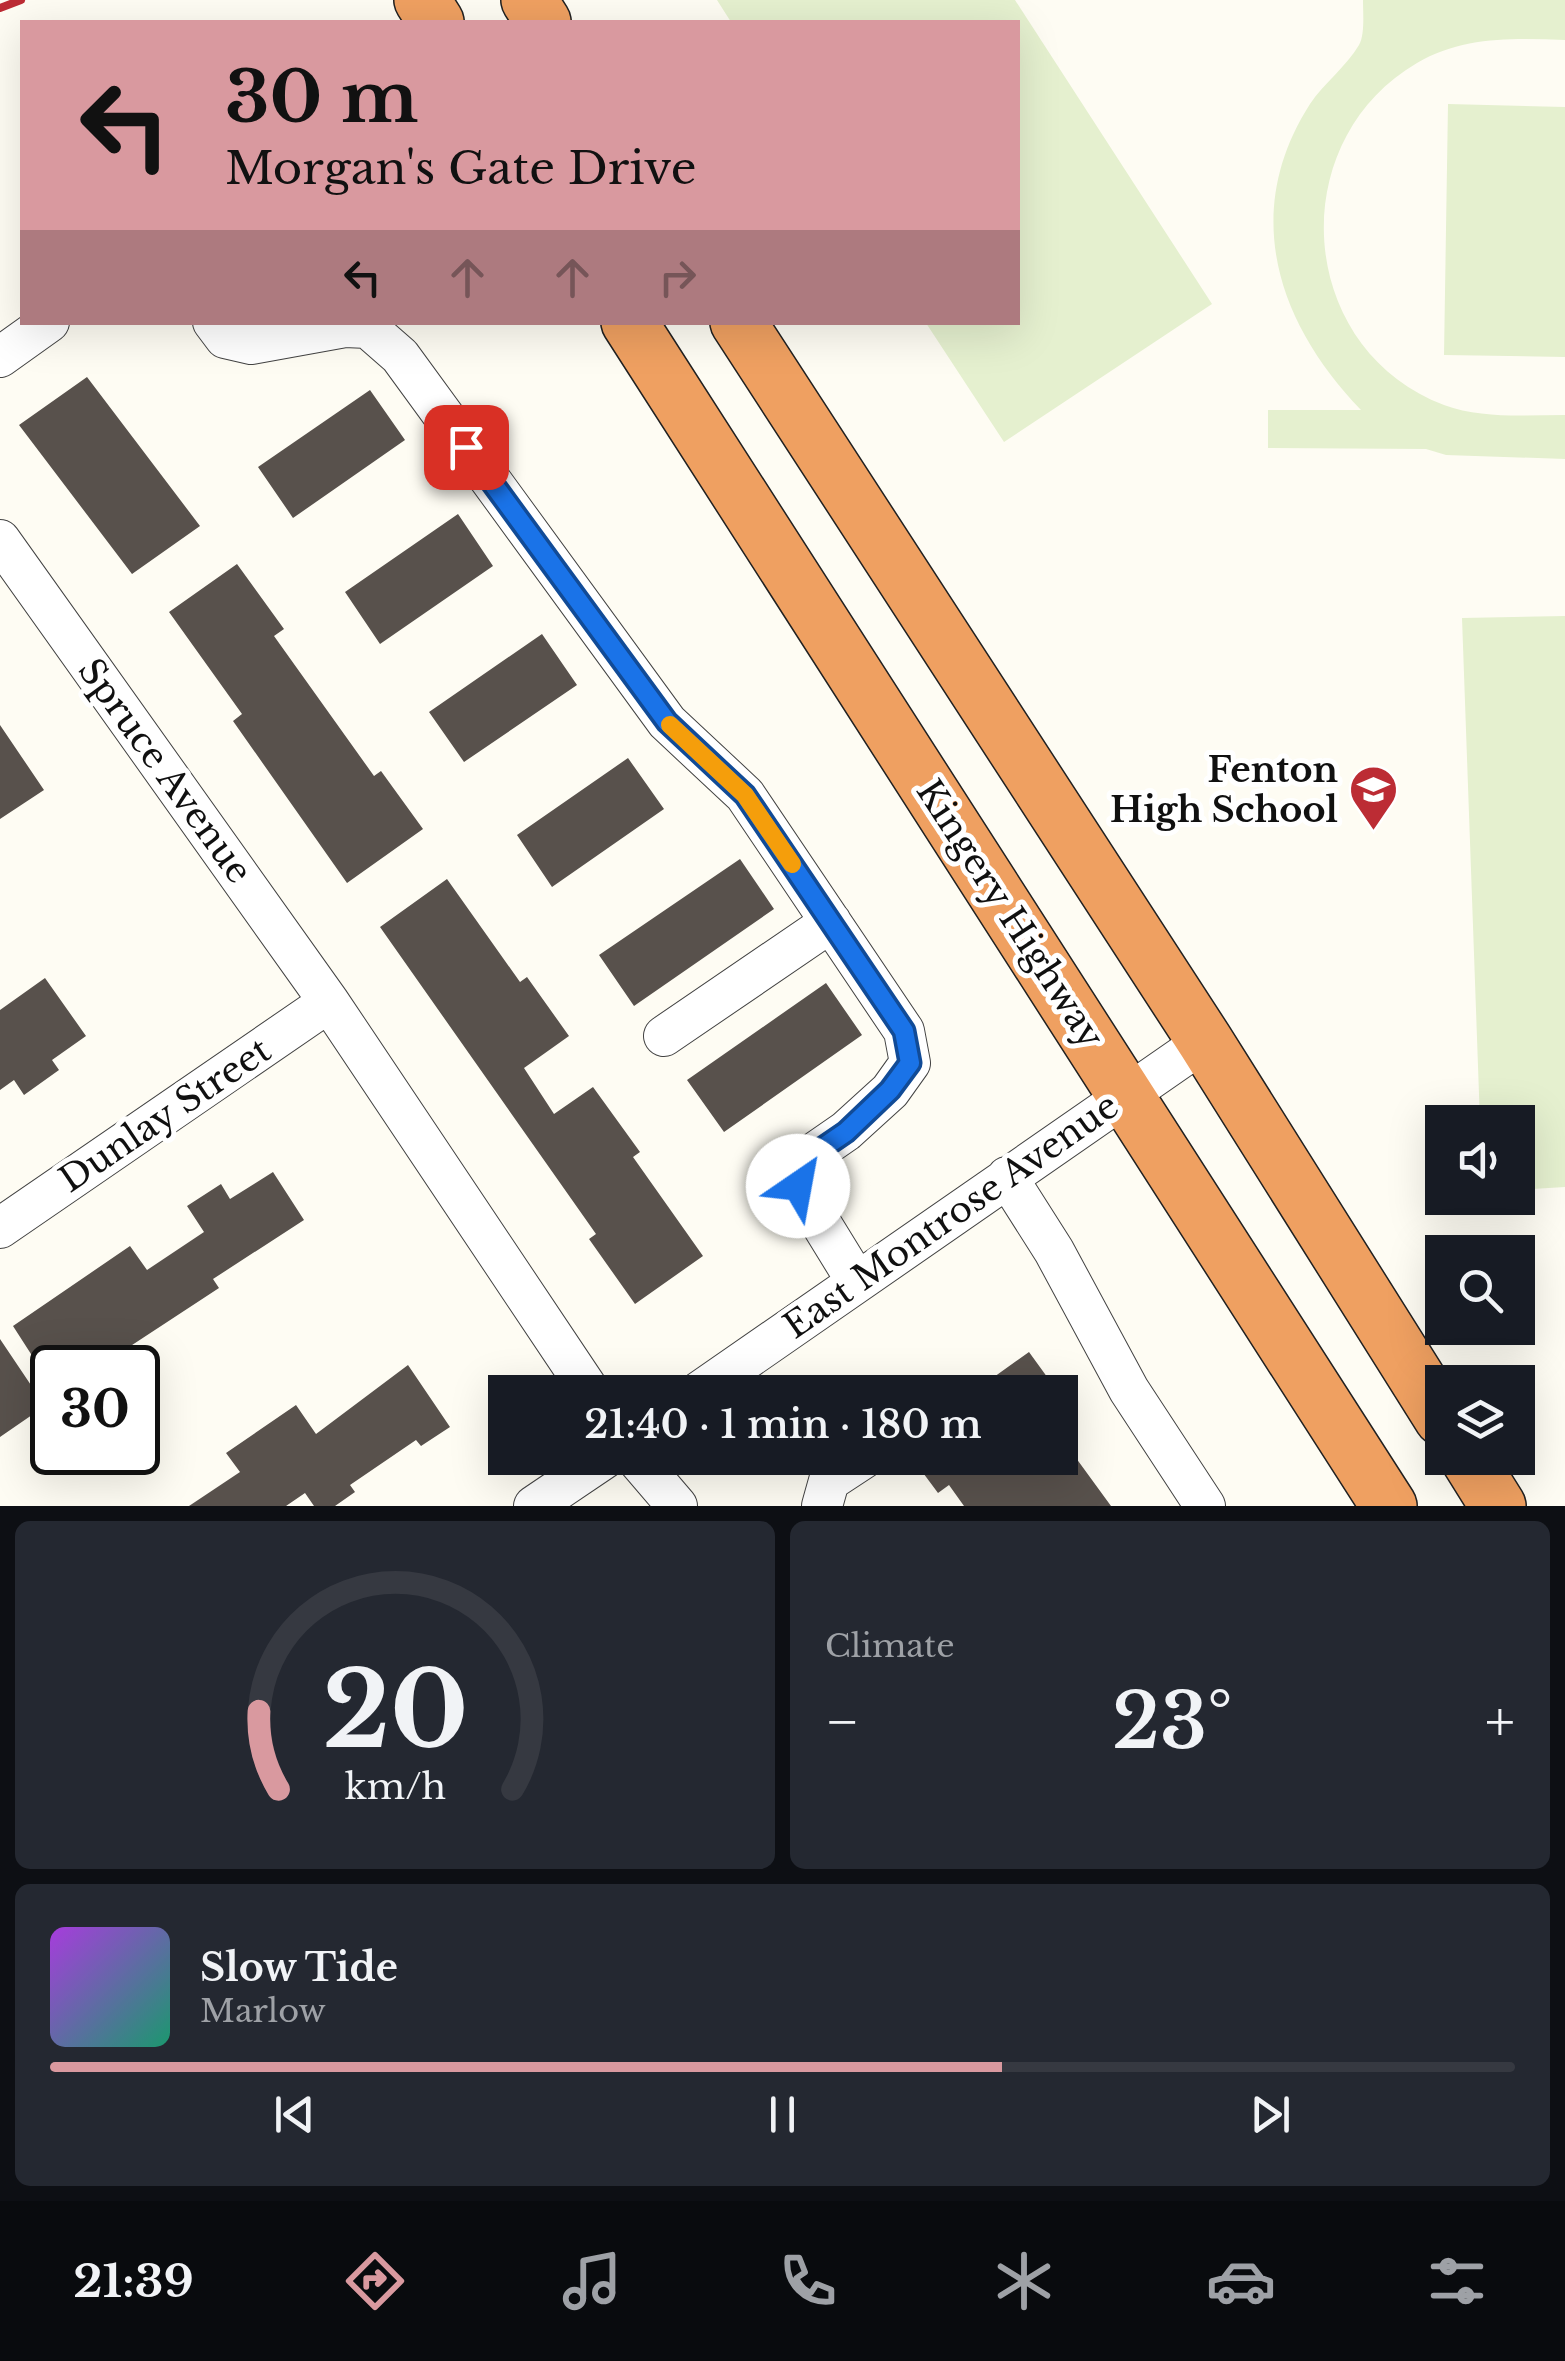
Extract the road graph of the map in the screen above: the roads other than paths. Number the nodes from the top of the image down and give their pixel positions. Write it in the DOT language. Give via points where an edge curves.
graph roads {
  1 [pos="45,325"];
  2 [pos="215,325"];
  3 [pos="631,325"];
  4 [pos="740,325"];
  5 [pos="0,356"];
  6 [pos="0,540"];
  7 [pos="13,588"];
  8 [pos="831,922"];
  9 [pos="329,1002"];
  10 [pos="664,1036"];
  11 [pos="1205,1041"];
  12 [pos="1126,1094"];
  13 [pos="1007,1177"];
  14 [pos="0,1228"];
  15 [pos="857,1282"];
  16 [pos="579,1375"];
  17 [pos="723,1375"];
  18 [pos="1425,1391"];
  19 [pos="580,1475"];
  20 [pos="651,1475"];
  21 [pos="837,1475"];
  22 [pos="1479,1475"];
  23 [pos="534,1506"];
  24 [pos="678,1506"];
  25 [pos="822,1506"];
  26 [pos="1205,1506"];
  27 [pos="1389,1506"];
  28 [pos="1498,1506"];
  1 -- 5 [label="street"];
  2 -- 8 [label="street" via="224,338 251,344 344,326 368,328 400,356 667,722 745,795"];
  3 -- 12 [label="highway, Kingery Highway"];
  4 -- 11 [label="highway"];
  6 -- 7 [label="street, Spruce Avenue"];
  7 -- 9 [label="street, Spruce Avenue"];
  8 -- 10 [label="street"];
  8 -- 15 [label="street" via="904,1031 910,1063 846,1132 808,1158 798,1186"];
  9 -- 14 [label="street, Dunlay Street"];
  9 -- 16 [label="street, Spruce Avenue"];
  11 -- 12 [label="street, East Montrose Avenue"];
  11 -- 18 [label="highway"];
  12 -- 13 [label="street, East Montrose Avenue"];
  12 -- 27 [label="highway, Kingery Highway"];
  13 -- 15 [label="street, East Montrose Avenue"];
  13 -- 26 [label="street" via="1129,1390"];
  15 -- 17 [label="street, East Montrose Avenue"];
  19 -- 23 [label="street"];
  20 -- 24 [label="street"];
  21 -- 25 [label="street" via="828,1481"];
  22 -- 28 [label="highway"];
}
